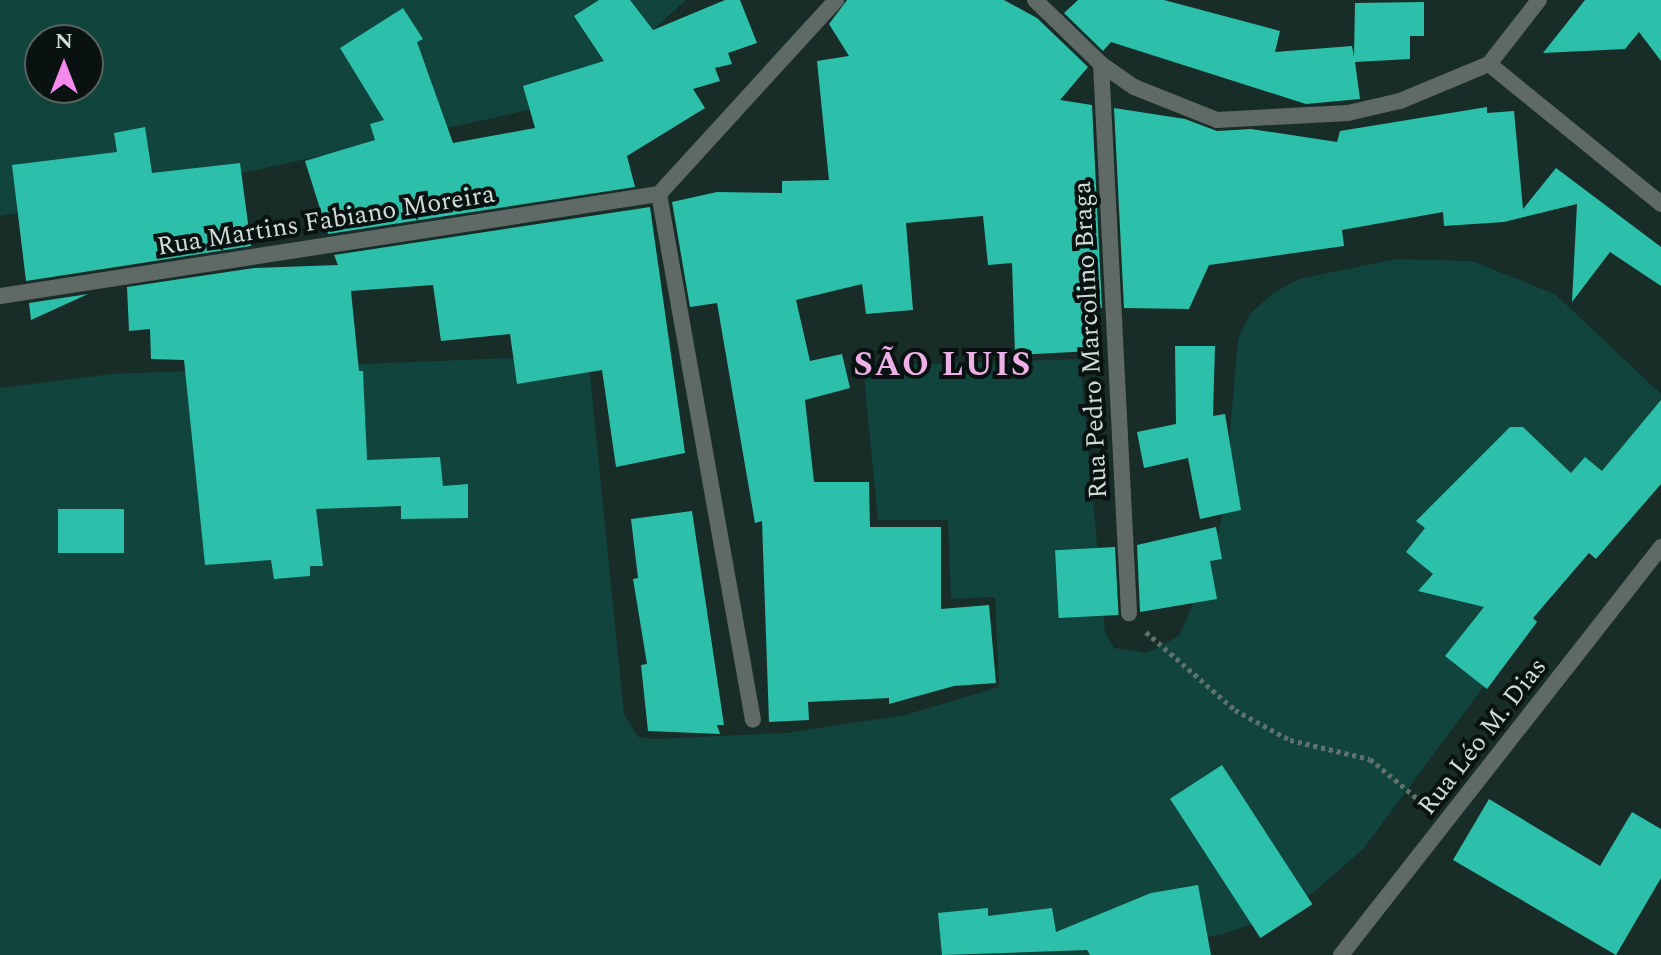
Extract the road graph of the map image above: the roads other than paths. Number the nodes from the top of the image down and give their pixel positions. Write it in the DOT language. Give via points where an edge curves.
graph roads {
  1 [pos="836,0"];
  2 [pos="1035,0"];
  3 [pos="1539,0"];
  4 [pos="1101,64"];
  5 [pos="1489,64"];
  6 [pos="659,194"];
  7 [pos="1661,204"];
  8 [pos="0,296"];
  9 [pos="1661,547"];
  10 [pos="1129,613"];
  11 [pos="753,720"];
  12 [pos="1341,955"];
  1 -- 6 [label="street"];
  2 -- 4 [label="street"];
  3 -- 5 [label="street"];
  4 -- 5 [label="street" via="1134,87 1217,120 1348,113 1400,101"];
  4 -- 10 [label="street, Rua Pedro Marcolino Braga"];
  5 -- 7 [label="street"];
  6 -- 8 [label="street, Rua Martins Fabiano Moreira"];
  6 -- 11 [label="street"];
  9 -- 12 [label="street, Rua Léo M. Dias"];
}
